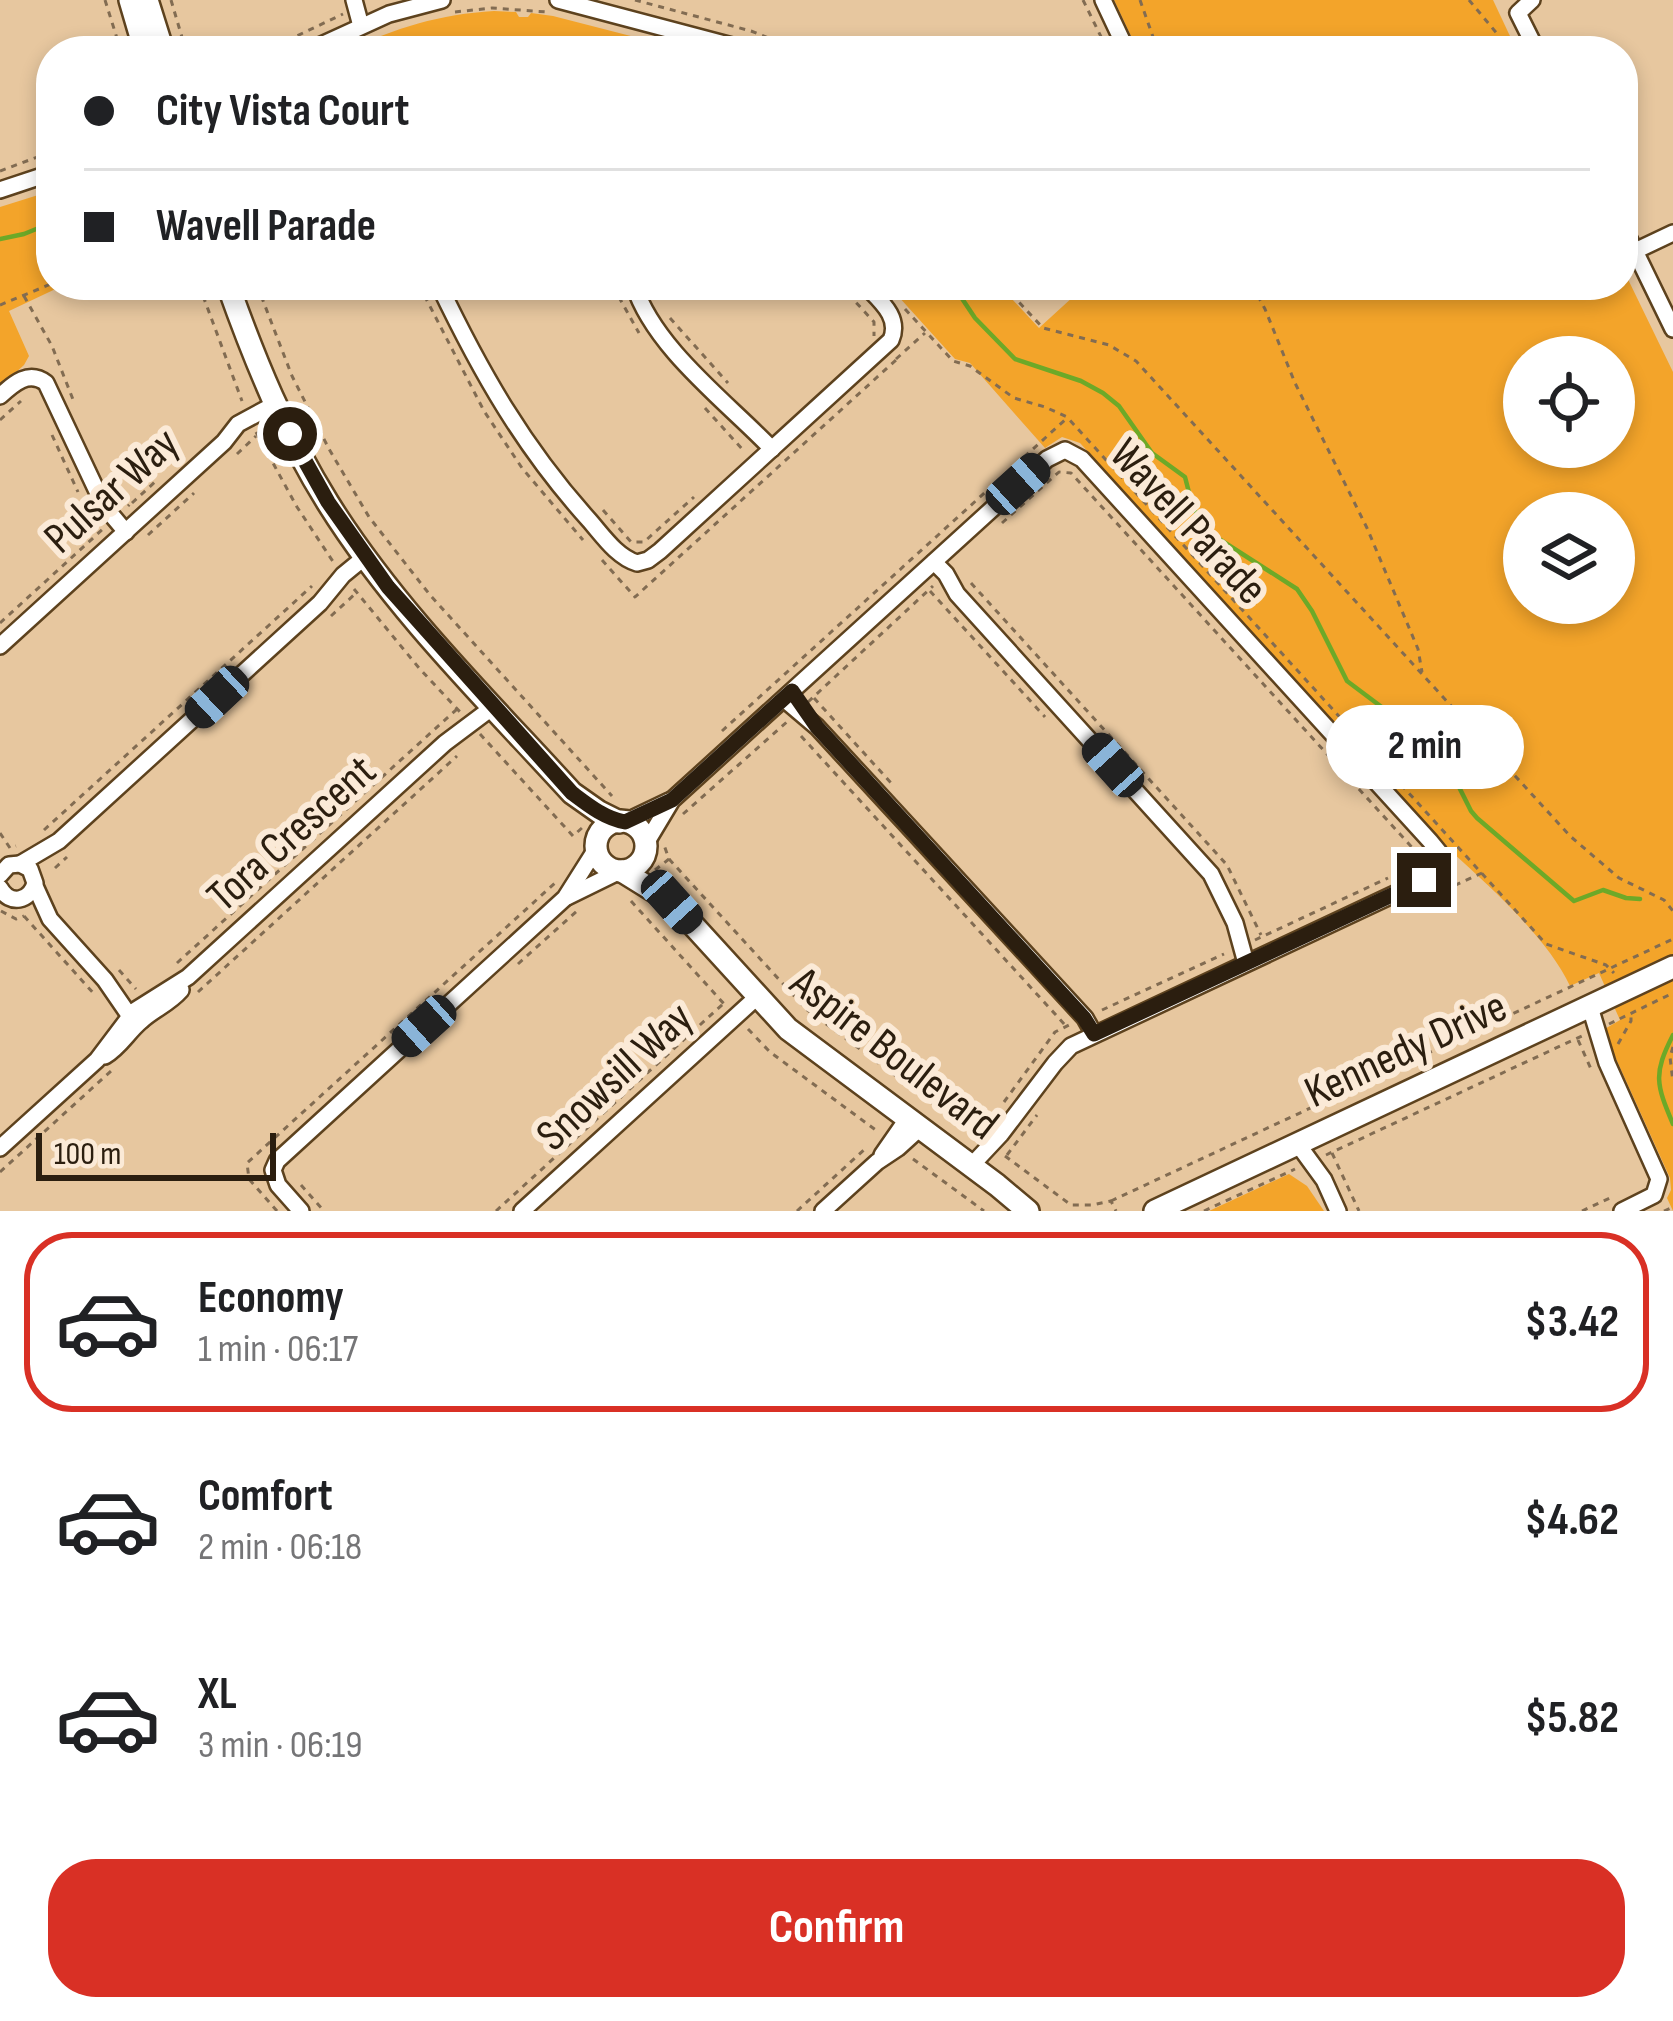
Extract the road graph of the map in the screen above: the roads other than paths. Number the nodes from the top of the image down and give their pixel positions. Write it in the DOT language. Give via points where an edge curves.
graph roads {
  1 [pos="130,0"];
  2 [pos="147,0"];
  3 [pos="1103,0"];
  4 [pos="1532,0"];
  5 [pos="358,2"];
  6 [pos="445,6"];
  7 [pos="1515,6"];
  8 [pos="560,7"];
  9 [pos="367,23"];
  10 [pos="141,36"];
  11 [pos="158,36"];
  12 [pos="340,36"];
  13 [pos="686,36"];
  14 [pos="1120,36"];
  15 [pos="1530,36"];
  16 [pos="36,178"];
  17 [pos="0,190"];
  18 [pos="1673,233"];
  19 [pos="1638,250"];
  20 [pos="1638,257"];
  21 [pos="233,300"];
  22 [pos="446,300"];
  23 [pos="639,300"];
  24 [pos="878,300"];
  25 [pos="1673,329"];
  26 [pos="0,396"];
  27 [pos="277,409"];
  28 [pos="758,450"];
  29 [pos="131,528"];
  30 [pos="369,562"];
  31 [pos="930,566"];
  32 [pos="0,646"];
  33 [pos="788,695"];
  34 [pos="490,702"];
  35 [pos="572,793"];
  36 [pos="672,800"];
  37 [pos="619,811"];
  38 [pos="59,841"];
  39 [pos="596,847"];
  40 [pos="645,847"];
  41 [pos="0,852"];
  42 [pos="17,864"];
  43 [pos="621,871"];
  44 [pos="0,875"];
  45 [pos="35,883"];
  46 [pos="565,898"];
  47 [pos="8,902"];
  48 [pos="672,902"];
  49 [pos="50,920"];
  50 [pos="1252,960"];
  51 [pos="1673,968"];
  52 [pos="757,997"];
  53 [pos="137,1014"];
  54 [pos="1588,1021"];
  55 [pos="1088,1037"];
  56 [pos="914,1124"];
  57 [pos="0,1148"];
  58 [pos="1315,1150"];
  59 [pos="976,1169"];
  60 [pos="1163,1207"];
  61 [pos="1029,1210"];
  62 [pos="301,1211"];
  63 [pos="522,1211"];
  64 [pos="823,1211"];
  65 [pos="1137,1211"];
  66 [pos="1338,1211"];
  67 [pos="1622,1211"];
  1 -- 10 [label="street"];
  2 -- 11 [label="street"];
  3 -- 14 [label="street"];
  4 -- 7 [label="street"];
  5 -- 9 [label="street"];
  6 -- 9 [label="street"];
  7 -- 15 [label="street"];
  8 -- 13 [label="street"];
  9 -- 12 [label="street"];
  16 -- 17 [label="street"];
  18 -- 19 [label="street"];
  20 -- 25 [label="street"];
  21 -- 27 [label="street"];
  22 -- 28 [label="street" via="513,424 626,559 653,556"];
  23 -- 28 [label="street"];
  24 -- 28 [label="street" via="892,317 893,335"];
  26 -- 29 [label="street" via="26,378 46,383 94,483"];
  27 -- 29 [label="street, Pulsar Way" via="224,442"];
  27 -- 30 [label="street"];
  29 -- 32 [label="street, Pulsar Way"];
  30 -- 34 [label="street"];
  30 -- 38 [label="street" via="343,575"];
  31 -- 33 [label="street, Wavell Parade"];
  31 -- 50 [label="street" via="946,574 1215,879"];
  31 -- 50 [label="street, Wavell Parade" via="1052,454 1070,450 1439,852 1433,874"];
  33 -- 36 [label="street, Wavell Parade"];
  33 -- 55 [label="street" via="810,732 1084,1018"];
  34 -- 35 [label="street"];
  34 -- 53 [label="street, Tora Crescent" via="192,986"];
  35 -- 37 [label="street" via="599,812"];
  35 -- 39 [label="street"];
  36 -- 37 [label="street, Wavell Parade"];
  36 -- 40 [label="street, Wavell Parade"];
  37 -- 39 [label="street"];
  37 -- 40 [label="street"];
  38 -- 42 [label="street"];
  38 -- 45 [label="street"];
  39 -- 43 [label="street" via="602,862"];
  39 -- 46 [label="street"];
  40 -- 43 [label="street" via="638,864"];
  40 -- 48 [label="street, Aspire Boulevard"];
  41 -- 42 [label="street"];
  42 -- 44 [label="street"];
  42 -- 45 [label="street"];
  43 -- 46 [label="street"];
  43 -- 48 [label="street, Aspire Boulevard"];
  45 -- 47 [label="street" via="29,895"];
  45 -- 49 [label="street"];
  46 -- 62 [label="street" via="284,1154 273,1174"];
  47 -- 49 [label="street"];
  48 -- 52 [label="street, Aspire Boulevard"];
  49 -- 53 [label="street"];
  50 -- 55 [label="street"];
  51 -- 54 [label="street, Kennedy Drive"];
  52 -- 56 [label="street, Aspire Boulevard"];
  52 -- 63 [label="street, Snowsill Way"];
  53 -- 57 [label="street, Tora Crescent" via="118,1048"];
  54 -- 58 [label="street, Kennedy Drive"];
  54 -- 67 [label="street" via="1613,1059 1659,1179 1654,1195"];
  55 -- 59 [label="street" via="1061,1055"];
  56 -- 59 [label="street, Aspire Boulevard"];
  56 -- 64 [label="street" via="898,1148 870,1156"];
  58 -- 60 [label="street, Kennedy Drive"];
  58 -- 66 [label="street"];
  59 -- 61 [label="street, Aspire Boulevard"];
  60 -- 65 [label="street, Kennedy Drive"];
}
